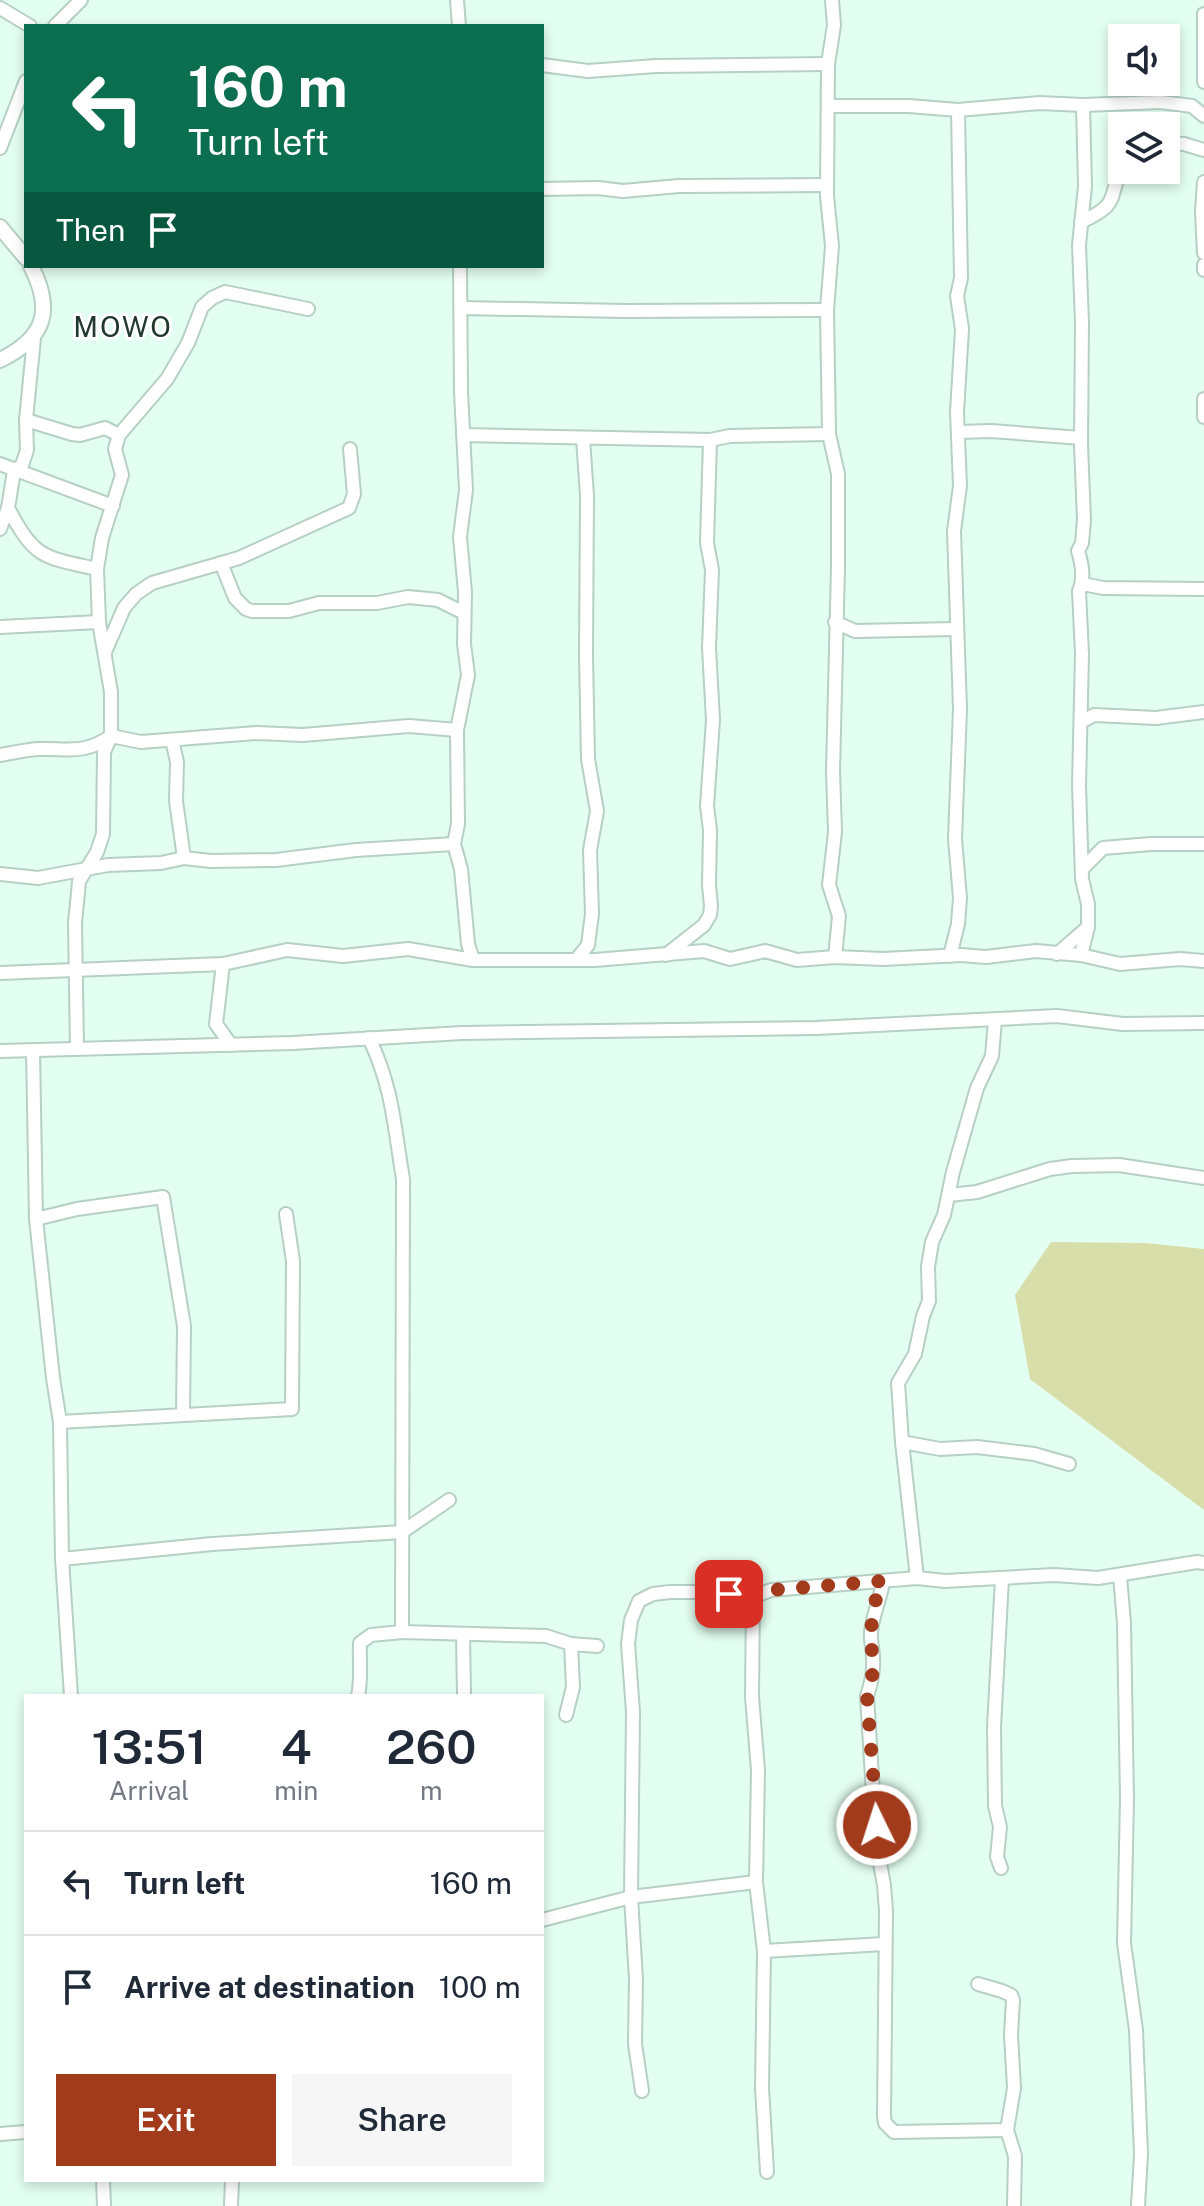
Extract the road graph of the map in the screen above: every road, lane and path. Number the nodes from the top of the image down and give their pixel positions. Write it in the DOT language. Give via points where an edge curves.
graph roads {
  1 [pos="81,0"];
  2 [pos="457,0"];
  3 [pos="832,0"];
  4 [pos="0,8"];
  5 [pos="1204,14"];
  6 [pos="27,24"];
  7 [pos="57,24"];
  8 [pos="459,24"];
  9 [pos="828,64"];
  10 [pos="544,65"];
  11 [pos="1204,82"];
  12 [pos="24,86"];
  13 [pos="1083,105"];
  14 [pos="828,106"];
  15 [pos="958,110"];
  16 [pos="1204,116"];
  17 [pos="1180,144"];
  18 [pos="0,148"];
  19 [pos="1204,150"];
  20 [pos="1204,182"];
  21 [pos="1116,184"];
  22 [pos="827,185"];
  23 [pos="544,189"];
  24 [pos="1081,222"];
  25 [pos="0,227"];
  26 [pos="1204,253"];
  27 [pos="24,256"];
  28 [pos="32,268"];
  29 [pos="460,268"];
  30 [pos="462,308"];
  31 [pos="308,309"];
  32 [pos="827,310"];
  33 [pos="34,338"];
  34 [pos="0,360"];
  35 [pos="1204,399"];
  36 [pos="1204,417"];
  37 [pos="26,420"];
  38 [pos="958,432"];
  39 [pos="829,434"];
  40 [pos="119,435"];
  41 [pos="463,435"];
  42 [pos="583,438"];
  43 [pos="1081,438"];
  44 [pos="710,440"];
  45 [pos="350,449"];
  46 [pos="0,464"];
  47 [pos="14,471"];
  48 [pos="113,506"];
  49 [pos="8,508"];
  50 [pos="0,526"];
  51 [pos="221,563"];
  52 [pos="97,569"];
  53 [pos="1083,584"];
  54 [pos="1204,589"];
  55 [pos="465,592"];
  56 [pos="447,603"];
  57 [pos="464,613"];
  58 [pos="99,622"];
  59 [pos="835,622"];
  60 [pos="0,627"];
  61 [pos="956,629"];
  62 [pos="105,653"];
  63 [pos="1082,703"];
  64 [pos="1204,712"];
  65 [pos="1094,715"];
  66 [pos="1081,722"];
  67 [pos="457,730"];
  68 [pos="111,736"];
  69 [pos="172,740"];
  70 [pos="0,755"];
  71 [pos="1081,825"];
  72 [pos="454,844"];
  73 [pos="1204,844"];
  74 [pos="1103,848"];
  75 [pos="184,858"];
  76 [pos="1082,869"];
  77 [pos="86,870"];
  78 [pos="0,874"];
  79 [pos="1088,927"];
  80 [pos="468,944"];
  81 [pos="588,945"];
  82 [pos="1057,954"];
  83 [pos="666,955"];
  84 [pos="1081,955"];
  85 [pos="950,956"];
  86 [pos="835,957"];
  87 [pos="459,959"];
  88 [pos="473,960"];
  89 [pos="576,960"];
  90 [pos="595,960"];
  91 [pos="1204,961"];
  92 [pos="223,964"];
  93 [pos="77,968"];
  94 [pos="0,973"];
  95 [pos="995,1020"];
  96 [pos="1204,1023"];
  97 [pos="369,1038"];
  98 [pos="231,1045"];
  99 [pos="77,1049"];
  100 [pos="0,1051"];
  101 [pos="33,1051"];
  102 [pos="1204,1178"];
  103 [pos="949,1195"];
  104 [pos="286,1214"];
  105 [pos="36,1219"];
  106 [pos="183,1415"];
  107 [pos="60,1422"];
  108 [pos="902,1442"];
  109 [pos="1069,1464"];
  110 [pos="449,1500"];
  111 [pos="402,1532"];
  112 [pos="62,1559"];
  113 [pos="1204,1563"];
  114 [pos="1120,1576"];
  115 [pos="917,1578"];
  116 [pos="1002,1579"];
  117 [pos="883,1581"];
  118 [pos="753,1597"];
  119 [pos="402,1632"];
  120 [pos="463,1634"];
  121 [pos="571,1644"];
  122 [pos="597,1646"];
  123 [pos="71,1694"];
  124 [pos="358,1694"];
  125 [pos="464,1694"];
  126 [pos="566,1715"];
  127 [pos="1001,1868"];
  128 [pos="756,1882"];
  129 [pos="631,1897"];
  130 [pos="544,1919"];
  131 [pos="884,1944"];
  132 [pos="764,1951"];
  133 [pos="978,1984"];
  134 [pos="642,2091"];
  135 [pos="1007,2130"];
  136 [pos="24,2132"];
  137 [pos="0,2134"];
  138 [pos="767,2172"];
  139 [pos="103,2182"];
  140 [pos="232,2182"];
  141 [pos="104,2206"];
  142 [pos="231,2206"];
  143 [pos="1014,2206"];
  144 [pos="1138,2206"];
  1 -- 7 [label="street"];
  2 -- 8 [label="street"];
  3 -- 9 [label="street"];
  4 -- 6 [label="street"];
  5 -- 11 [label="street"];
  9 -- 10 [label="street" via="588,71"];
  9 -- 14 [label="street"];
  12 -- 18 [label="street"];
  13 -- 15 [label="street"];
  13 -- 16 [label="street" via="1161,102 1192,106"];
  13 -- 24 [label="street"];
  14 -- 15 [label="street"];
  14 -- 22 [label="street"];
  15 -- 38 [label="street"];
  17 -- 19 [label="street"];
  20 -- 26 [label="street"];
  21 -- 24 [label="street" via="1110,204"];
  22 -- 23 [label="street"];
  22 -- 32 [label="street" via="832,246"];
  24 -- 43 [label="street"];
  25 -- 27 [label="street"];
  28 -- 33 [label="street" via="44,302"];
  29 -- 30 [label="street"];
  30 -- 32 [label="street"];
  30 -- 41 [label="street"];
  31 -- 40 [label="street" via="225,292 212,298 202,307 167,379"];
  32 -- 39 [label="street"];
  33 -- 34 [label="street"];
  33 -- 37 [label="street"];
  35 -- 36 [label="street"];
  37 -- 40 [label="street" via="72,434 105,428"];
  37 -- 47 [label="street" via="27,450"];
  38 -- 43 [label="street"];
  38 -- 61 [label="street"];
  39 -- 44 [label="street"];
  39 -- 59 [label="street" via="838,474"];
  40 -- 48 [label="street" via="115,449 122,475"];
  41 -- 42 [label="street"];
  41 -- 55 [label="street" via="466,490 460,537"];
  42 -- 44 [label="street"];
  42 -- 81 [label="street" via="589,773 597,811 590,850"];
  43 -- 53 [label="street" via="1084,520 1078,551"];
  44 -- 83 [label="street" via="711,906 704,925"];
  45 -- 51 [label="street" via="354,494 349,508"];
  46 -- 47 [label="street"];
  47 -- 48 [label="street"];
  47 -- 49 [label="street"];
  48 -- 52 [label="street"];
  49 -- 50 [label="street"];
  49 -- 52 [label="street" via="33,548"];
  51 -- 56 [label="street" via="235,598 252,611 408,597"];
  51 -- 62 [label="street" via="167,577 136,594 124,608"];
  52 -- 58 [label="street"];
  53 -- 54 [label="street"];
  53 -- 63 [label="street"];
  55 -- 56 [label="street"];
  55 -- 57 [label="street"];
  56 -- 57 [label="street"];
  57 -- 67 [label="street" via="468,675"];
  58 -- 60 [label="street"];
  58 -- 62 [label="street"];
  59 -- 61 [label="street" via="855,631"];
  59 -- 86 [label="street" via="835,832 829,885 839,916"];
  61 -- 85 [label="street" via="960,709 955,839 960,898"];
  62 -- 68 [label="street"];
  63 -- 65 [label="street"];
  63 -- 66 [label="street"];
  64 -- 65 [label="street" via="1156,718"];
  65 -- 66 [label="street"];
  66 -- 71 [label="street"];
  67 -- 69 [label="street" via="409,726"];
  67 -- 72 [label="street"];
  68 -- 69 [label="street" via="141,742"];
  68 -- 70 [label="street" via="81,750"];
  68 -- 77 [label="street" via="104,752 103,834"];
  69 -- 75 [label="street"];
  71 -- 74 [label="street"];
  71 -- 76 [label="street"];
  72 -- 75 [label="street" via="276,860"];
  72 -- 80 [label="street"];
  73 -- 74 [label="street"];
  74 -- 76 [label="street"];
  75 -- 77 [label="street"];
  76 -- 79 [label="street"];
  77 -- 78 [label="street" via="38,878"];
  77 -- 93 [label="street" via="79,881 75,922"];
  79 -- 82 [label="street"];
  79 -- 84 [label="street"];
  80 -- 87 [label="street"];
  80 -- 88 [label="street"];
  81 -- 89 [label="street"];
  81 -- 90 [label="street"];
  82 -- 84 [label="street"];
  82 -- 85 [label="street"];
  83 -- 86 [label="street" via="704,951 730,959 765,951 797,960"];
  83 -- 90 [label="street"];
  84 -- 91 [label="street" via="1108,964"];
  85 -- 86 [label="street"];
  87 -- 88 [label="street"];
  87 -- 92 [label="street" via="408,949 343,956 287,950"];
  88 -- 89 [label="street"];
  89 -- 90 [label="street"];
  92 -- 93 [label="street"];
  92 -- 98 [label="street" via="216,1024"];
  93 -- 94 [label="street"];
  93 -- 99 [label="street"];
  95 -- 96 [label="street" via="1057,1016 1123,1024"];
  95 -- 97 [label="street"];
  95 -- 103 [label="street" via="992,1056 977,1088"];
  97 -- 98 [label="street"];
  97 -- 111 [label="street" via="395,1115 403,1179"];
  98 -- 99 [label="street"];
  99 -- 101 [label="street"];
  100 -- 101 [label="street"];
  101 -- 105 [label="street"];
  102 -- 103 [label="street" via="1119,1165 1072,1166"];
  103 -- 108 [label="street" via="932,1242 929,1301 915,1354 898,1383"];
  104 -- 106 [label="street" via="293,1261 292,1409"];
  105 -- 106 [label="street" via="163,1197 184,1326"];
  105 -- 107 [label="street"];
  106 -- 107 [label="street"];
  107 -- 112 [label="street"];
  108 -- 109 [label="street" via="1034,1454"];
  108 -- 115 [label="street"];
  110 -- 111 [label="street"];
  111 -- 112 [label="street"];
  111 -- 119 [label="street"];
  112 -- 123 [label="street"];
  113 -- 114 [label="street"];
  114 -- 116 [label="street"];
  114 -- 144 [label="street" via="1127,1799 1124,1943 1136,2030"];
  115 -- 116 [label="street"];
  115 -- 117 [label="street"];
  116 -- 127 [label="street" via="994,1727"];
  117 -- 118 [label="street" via="771,1590"];
  117 -- 131 [label="street" via="870,1636 867,1709 884,1885"];
  118 -- 128 [label="street"];
  118 -- 129 [label="street" via="653,1594 639,1601 634,1612 628,1644 633,1712"];
  119 -- 120 [label="street"];
  119 -- 124 [label="street" via="371,1635 360,1643"];
  120 -- 121 [label="street" via="546,1636"];
  120 -- 125 [label="street"];
  121 -- 122 [label="street"];
  121 -- 126 [label="street" via="573,1687"];
  128 -- 129 [label="street"];
  128 -- 132 [label="street"];
  129 -- 130 [label="street"];
  129 -- 134 [label="street" via="635,2044"];
  131 -- 132 [label="street"];
  131 -- 135 [label="street" via="885,2123 894,2132"];
  132 -- 138 [label="street"];
  133 -- 135 [label="street" via="1013,2000 1014,2088"];
  135 -- 143 [label="street" via="1015,2156"];
  136 -- 137 [label="street"];
  139 -- 141 [label="street"];
  140 -- 142 [label="street"];
}
